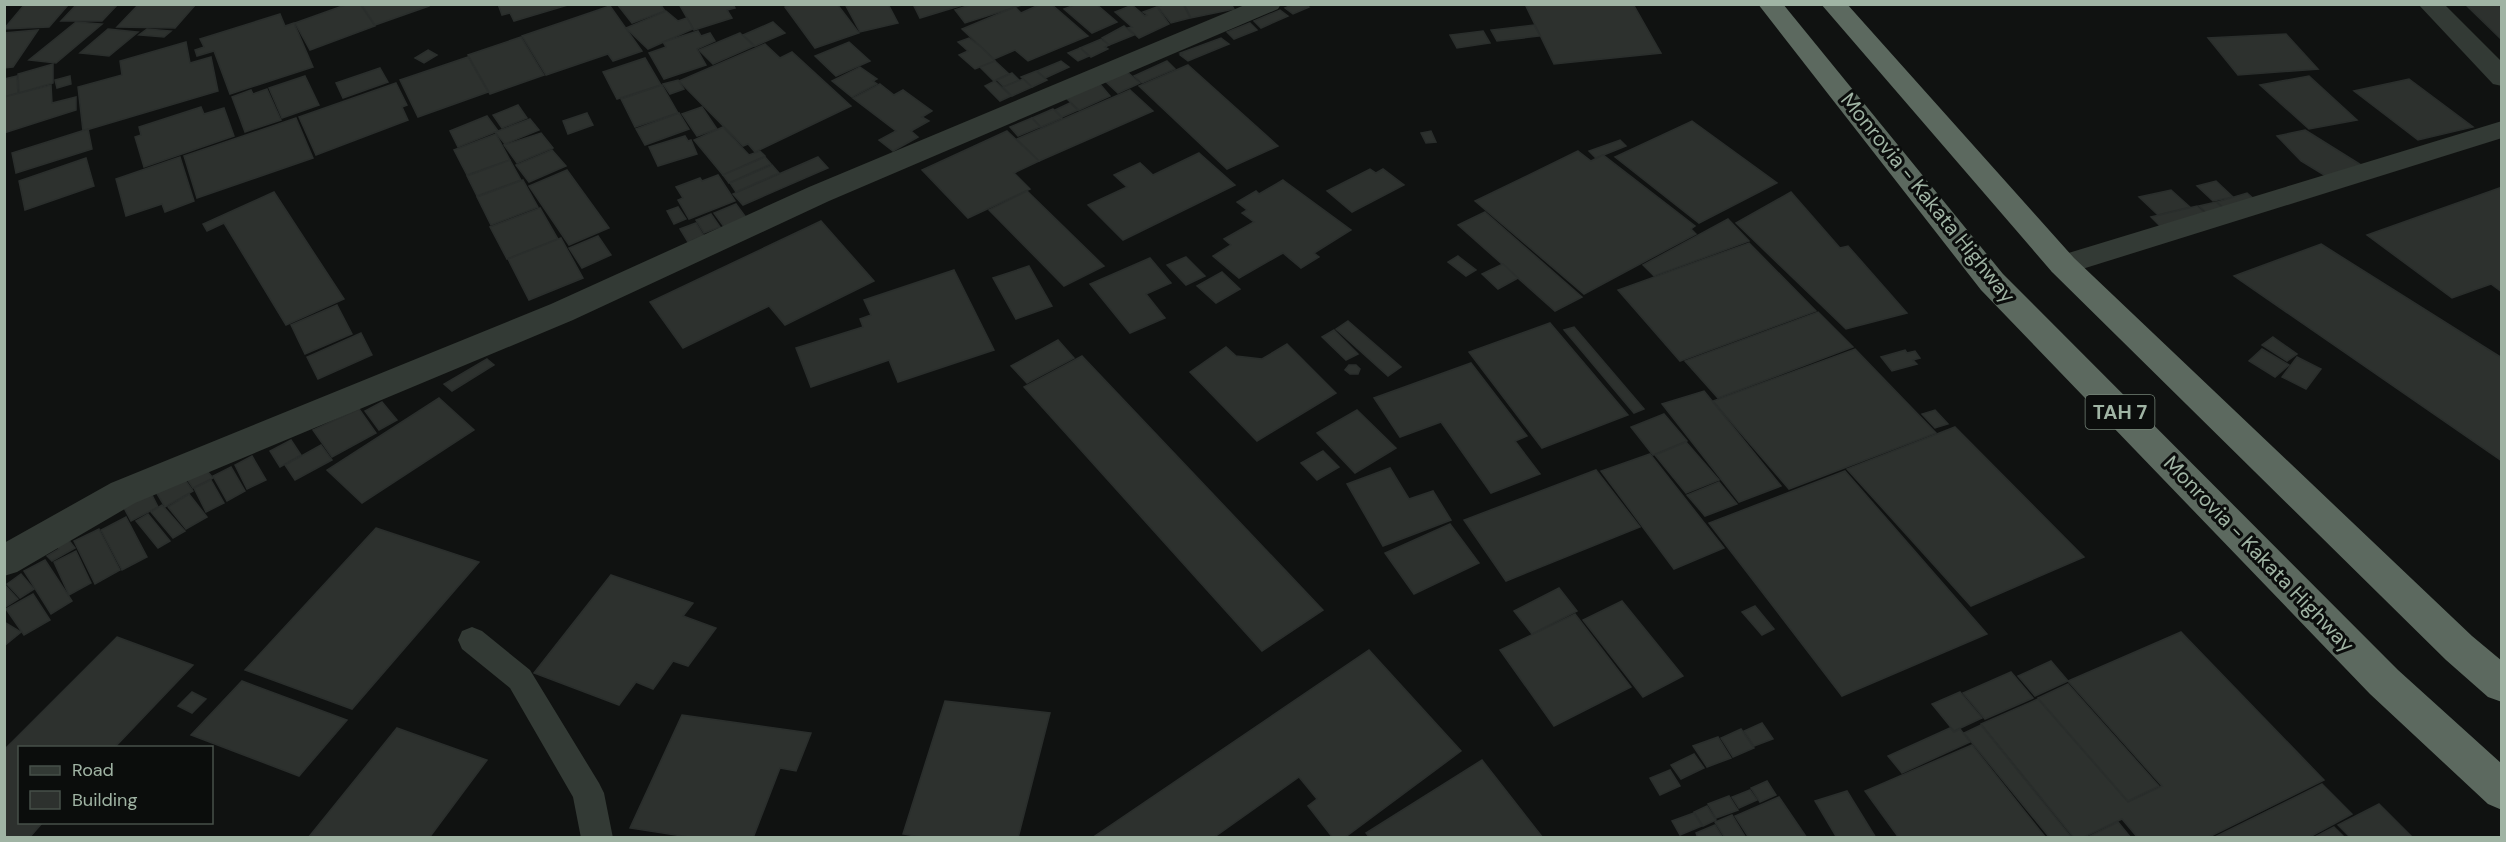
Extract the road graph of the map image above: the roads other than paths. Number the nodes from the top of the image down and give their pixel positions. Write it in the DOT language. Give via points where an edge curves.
graph roads {
  1 [pos="1269,4"];
  2 [pos="1770,4"];
  3 [pos="1833,4"];
  4 [pos="2430,4"];
  5 [pos="2502,78"];
  6 [pos="2502,129"];
  7 [pos="2062,265"];
  8 [pos="4,561"];
  9 [pos="472,640"];
  10 [pos="2502,686"];
  11 [pos="2502,791"];
  12 [pos="597,837"];
  1 -- 8 [label="street" via="819,194 562,312 123,493"];
  2 -- 11 [label="highway, Monrovia - Kakata Highway / TAH 7" via="1992,282 2384,682"];
  3 -- 7 [label="highway, TAH 7"];
  4 -- 5 [label="street"];
  6 -- 7 [label="street"];
  7 -- 10 [label="highway, TAH 7"];
  9 -- 12 [label="lane" via="520,679 588,793"];
}
